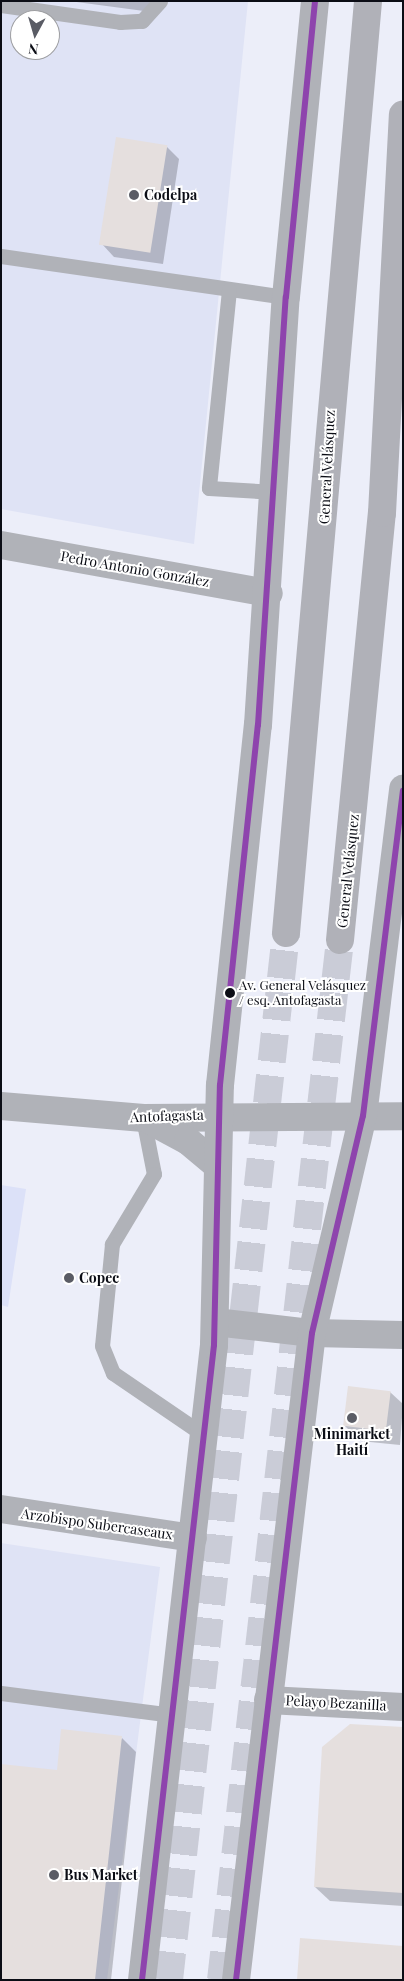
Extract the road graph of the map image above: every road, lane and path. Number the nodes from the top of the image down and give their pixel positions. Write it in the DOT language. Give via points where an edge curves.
graph roads {
  1 [pos="160,1"];
  2 [pos="315,1"];
  3 [pos="368,1"];
  4 [pos="1,6"];
  5 [pos="403,115"];
  6 [pos="1,256"];
  7 [pos="229,290"];
  8 [pos="286,297"];
  9 [pos="274,492"];
  10 [pos="1,546"];
  11 [pos="269,593"];
  12 [pos="403,788"];
  13 [pos="286,932"];
  14 [pos="340,940"];
  15 [pos="1,1106"];
  16 [pos="218,1114"];
  17 [pos="363,1116"];
  18 [pos="403,1116"];
  19 [pos="143,1118"];
  20 [pos="218,1166"];
  21 [pos="215,1322"];
  22 [pos="312,1333"];
  23 [pos="403,1335"];
  24 [pos="204,1435"];
  25 [pos="1,1510"];
  26 [pos="193,1538"];
  27 [pos="1,1693"];
  28 [pos="268,1700"];
  29 [pos="403,1707"];
  30 [pos="173,1715"];
  31 [pos="142,1980"];
  32 [pos="236,1980"];
  1 -- 4 [label="lane" via="142,21 120,22"];
  2 -- 8 [label="main road"];
  3 -- 13 [label="highway, General Velásquez"];
  5 -- 14 [label="highway, General Velásquez" via="381,523"];
  6 -- 7 [label="lane"];
  7 -- 8 [label="lane"];
  7 -- 9 [label="lane" via="209,488"];
  8 -- 9 [label="main road"];
  9 -- 11 [label="main road"];
  10 -- 11 [label="main road, Pedro Antonio González"];
  11 -- 16 [label="main road"];
  12 -- 17 [label="main road"];
  15 -- 19 [label="main road, Antofagasta"];
  16 -- 17 [label="main road, Antofagasta"];
  16 -- 19 [label="main road, Antofagasta"];
  16 -- 20 [label="main road"];
  17 -- 18 [label="main road, Antofagasta"];
  17 -- 22 [label="main road"];
  19 -- 20 [label="main road" via="188,1141"];
  19 -- 24 [label="lane" via="154,1174 112,1244 102,1346 113,1373"];
  20 -- 21 [label="main road"];
  21 -- 22 [label="main road"];
  21 -- 24 [label="main road"];
  22 -- 23 [label="main road"];
  22 -- 28 [label="main road"];
  24 -- 26 [label="main road"];
  25 -- 26 [label="main road, Arzobispo Subercaseaux"];
  26 -- 30 [label="main road"];
  27 -- 30 [label="lane"];
  28 -- 29 [label="main road, Pelayo Bezanilla"];
  28 -- 32 [label="main road"];
  30 -- 31 [label="main road"];
}
